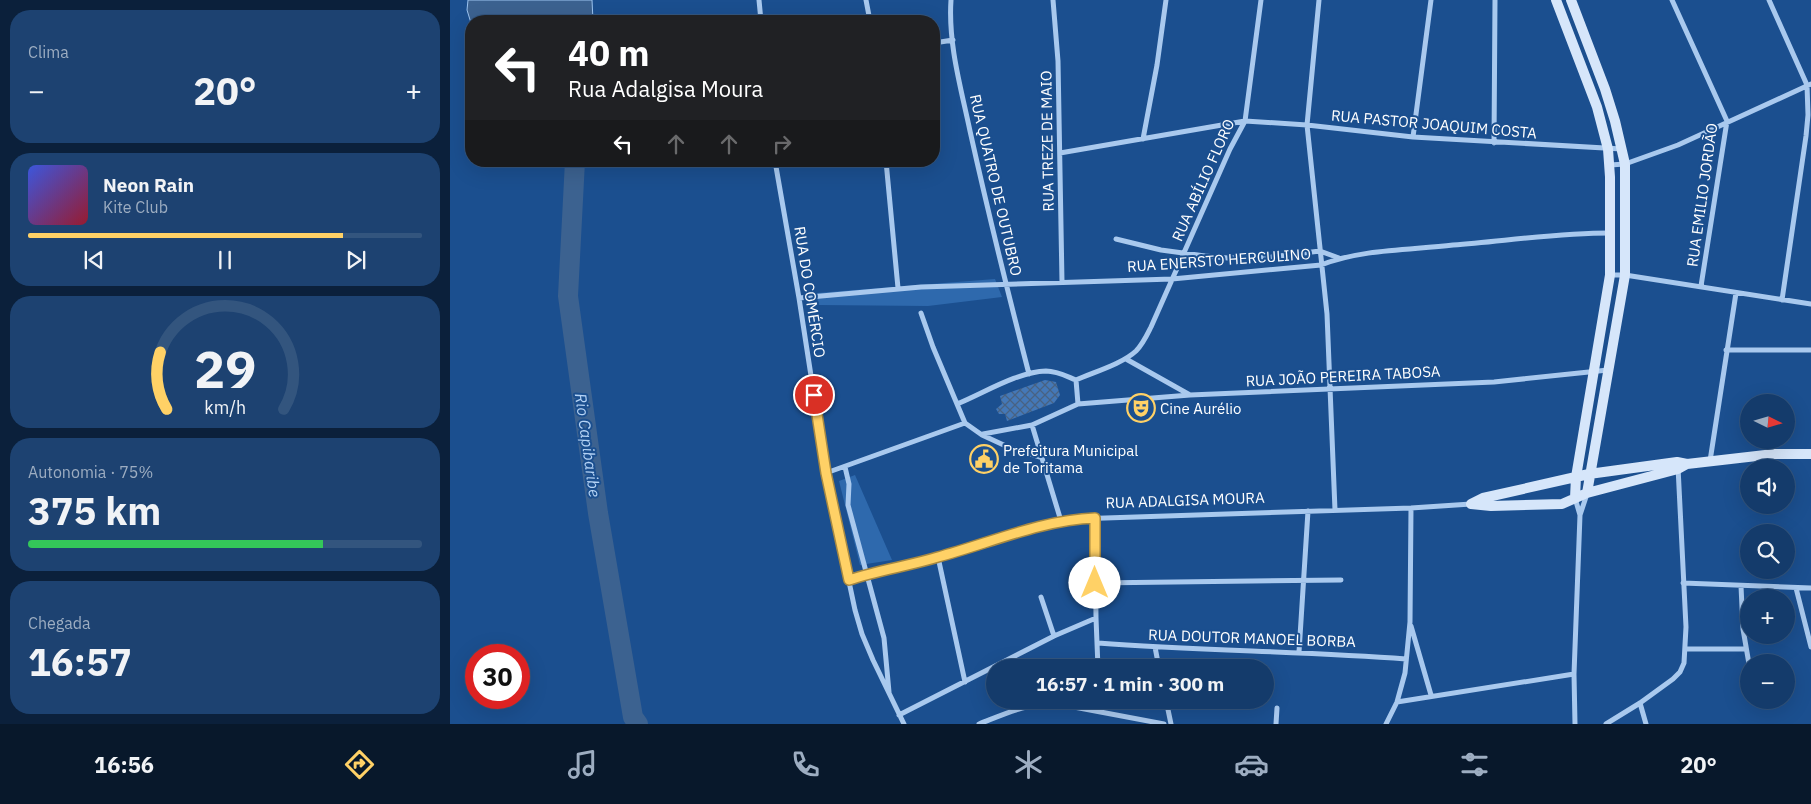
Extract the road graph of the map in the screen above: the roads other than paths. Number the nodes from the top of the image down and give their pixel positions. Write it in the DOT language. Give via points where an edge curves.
graph roads {
  1 [pos="759,0"];
  2 [pos="866,0"];
  3 [pos="951,0"];
  4 [pos="1053,0"];
  5 [pos="1166,0"];
  6 [pos="1261,0"];
  7 [pos="1319,0"];
  8 [pos="1431,0"];
  9 [pos="1495,0"];
  10 [pos="1556,0"];
  11 [pos="1571,0"];
  12 [pos="1672,0"];
  13 [pos="1769,0"];
  14 [pos="760,15"];
  15 [pos="869,15"];
  16 [pos="953,40"];
  17 [pos="940,42"];
  18 [pos="1809,84"];
  19 [pos="1245,121"];
  20 [pos="1727,121"];
  21 [pos="1307,125"];
  22 [pos="1413,137"];
  23 [pos="1143,139"];
  24 [pos="1494,143"];
  25 [pos="1608,149"];
  26 [pos="1622,149"];
  27 [pos="1060,153"];
  28 [pos="1625,164"];
  29 [pos="1610,165"];
  30 [pos="776,167"];
  31 [pos="887,167"];
  32 [pos="1610,233"];
  33 [pos="1116,239"];
  34 [pos="1320,251"];
  35 [pos="1183,254"];
  36 [pos="1339,258"];
  37 [pos="1321,265"];
  38 [pos="1610,275"];
  39 [pos="1625,275"];
  40 [pos="1172,279"];
  41 [pos="1062,282"];
  42 [pos="1006,285"];
  43 [pos="1700,286"];
  44 [pos="898,288"];
  45 [pos="1736,293"];
  46 [pos="799,298"];
  47 [pos="1782,300"];
  48 [pos="1811,304"];
  49 [pos="921,313"];
  50 [pos="1726,350"];
  51 [pos="1811,350"];
  52 [pos="1126,359"];
  53 [pos="1608,370"];
  54 [pos="1594,372"];
  55 [pos="1029,374"];
  56 [pos="1076,380"];
  57 [pos="1331,390"];
  58 [pos="1190,395"];
  59 [pos="957,404"];
  60 [pos="1078,404"];
  61 [pos="965,423"];
  62 [pos="1032,425"];
  63 [pos="982,435"];
  64 [pos="1811,454"];
  65 [pos="1040,457"];
  66 [pos="1710,461"];
  67 [pos="1681,465"];
  68 [pos="844,467"];
  69 [pos="826,473"];
  70 [pos="1589,474"];
  71 [pos="1576,477"];
  72 [pos="1587,493"];
  73 [pos="1575,498"];
  74 [pos="1471,504"];
  75 [pos="1411,508"];
  76 [pos="1336,510"];
  77 [pos="1308,511"];
  78 [pos="1580,515"];
  79 [pos="1095,518"];
  80 [pos="1061,521"];
  81 [pos="938,557"];
  82 [pos="868,574"];
  83 [pos="849,580"];
  84 [pos="1304,580"];
  85 [pos="1341,580"];
  86 [pos="1095,583"];
  87 [pos="1683,583"];
  88 [pos="1741,586"];
  89 [pos="1796,588"];
  90 [pos="1811,588"];
  91 [pos="1041,597"];
  92 [pos="1096,618"];
  93 [pos="1410,622"];
  94 [pos="1054,636"];
  95 [pos="1098,643"];
  96 [pos="1155,647"];
  97 [pos="1811,647"];
  98 [pos="1686,649"];
  99 [pos="1746,649"];
  100 [pos="1299,652"];
  101 [pos="1747,654"];
  102 [pos="1406,658"];
  103 [pos="1098,659"];
  104 [pos="1158,659"];
  105 [pos="1574,674"];
  106 [pos="966,682"];
  107 [pos="890,695"];
  108 [pos="1430,696"];
  109 [pos="1397,702"];
  110 [pos="1640,703"];
  111 [pos="1277,708"];
  112 [pos="1100,709"];
  113 [pos="1168,709"];
  114 [pos="1100,712"];
  115 [pos="899,714"];
  116 [pos="904,724"];
  117 [pos="979,724"];
  118 [pos="1164,724"];
  119 [pos="1171,724"];
  120 [pos="1276,724"];
  121 [pos="1386,724"];
  122 [pos="1575,724"];
  123 [pos="1606,724"];
  124 [pos="1646,724"];
  1 -- 14 [label="street"];
  2 -- 15 [label="street"];
  3 -- 16 [label="street, RUA QUATRO DE OUTUBRO"];
  4 -- 27 [label="street, RUA TREZE DE MAIO"];
  5 -- 23 [label="street"];
  6 -- 19 [label="street, RUA ABÍLIO FLORO"];
  7 -- 21 [label="street"];
  8 -- 22 [label="street"];
  9 -- 24 [label="street"];
  10 -- 25 [label="street" via="1597,107"];
  11 -- 26 [label="street" via="1605,89"];
  12 -- 20 [label="street, RUA EMILIO JORDÃO"];
  13 -- 18 [label="street"];
  16 -- 17 [label="street"];
  16 -- 42 [label="street, RUA QUATRO DE OUTUBRO" via="956,67"];
  18 -- 20 [label="street"];
  18 -- 47 [label="street" via="1806,136"];
  19 -- 21 [label="street, RUA PASTOR JOAQUIM COSTA"];
  19 -- 23 [label="street, RUA PASTOR JOAQUIM COSTA"];
  19 -- 35 [label="street, RUA ABÍLIO FLORO"];
  20 -- 28 [label="street" via="1678,145"];
  20 -- 43 [label="street, RUA EMILIO JORDÃO"];
  21 -- 22 [label="street, RUA PASTOR JOAQUIM COSTA"];
  21 -- 34 [label="street"];
  22 -- 24 [label="street, RUA PASTOR JOAQUIM COSTA"];
  23 -- 27 [label="street, RUA PASTOR JOAQUIM COSTA"];
  24 -- 25 [label="street, RUA PASTOR JOAQUIM COSTA"];
  25 -- 26 [label="street, RUA PASTOR JOAQUIM COSTA"];
  25 -- 29 [label="street"];
  26 -- 28 [label="street"];
  27 -- 41 [label="street, RUA TREZE DE MAIO"];
  28 -- 29 [label="street"];
  28 -- 39 [label="street"];
  29 -- 32 [label="street"];
  30 -- 46 [label="street, RUA DO COMÉRCIO"];
  31 -- 44 [label="street"];
  32 -- 36 [label="street, RUA ENERSTO HERCULINO" via="1573,233"];
  32 -- 38 [label="street"];
  33 -- 35 [label="street"];
  34 -- 35 [label="street" via="1228,258"];
  34 -- 36 [label="street"];
  34 -- 37 [label="street"];
  35 -- 40 [label="street, RUA ABÍLIO FLORO"];
  36 -- 37 [label="street, RUA ENERSTO HERCULINO"];
  37 -- 40 [label="street, RUA ENERSTO HERCULINO"];
  37 -- 57 [label="street"];
  38 -- 39 [label="street"];
  38 -- 54 [label="street"];
  39 -- 43 [label="street"];
  39 -- 53 [label="street"];
  40 -- 41 [label="street, RUA ENERSTO HERCULINO"];
  40 -- 52 [label="street, RUA ABÍLIO FLORO" via="1142,343"];
  41 -- 42 [label="street, RUA ENERSTO HERCULINO"];
  42 -- 44 [label="street, RUA ENERSTO HERCULINO"];
  42 -- 55 [label="street, RUA QUATRO DE OUTUBRO"];
  43 -- 45 [label="street"];
  44 -- 46 [label="street, RUA ENERSTO HERCULINO"];
  45 -- 47 [label="street"];
  45 -- 50 [label="street"];
  46 -- 69 [label="street, RUA DO COMÉRCIO"];
  47 -- 48 [label="street"];
  49 -- 59 [label="street"];
  50 -- 51 [label="street"];
  50 -- 66 [label="street"];
  52 -- 56 [label="street"];
  52 -- 58 [label="street"];
  53 -- 54 [label="street, RUA JOÃO PEREIRA TABOSA"];
  53 -- 70 [label="street"];
  54 -- 57 [label="street, RUA JOÃO PEREIRA TABOSA" via="1494,382"];
  54 -- 71 [label="street"];
  55 -- 56 [label="street" via="1056,372"];
  55 -- 59 [label="street"];
  56 -- 60 [label="street"];
  57 -- 58 [label="street, RUA JOÃO PEREIRA TABOSA"];
  57 -- 76 [label="street"];
  58 -- 60 [label="street, RUA JOÃO PEREIRA TABOSA"];
  59 -- 61 [label="street"];
  60 -- 62 [label="street, RUA JOÃO PEREIRA TABOSA"];
  61 -- 63 [label="street"];
  61 -- 68 [label="street"];
  62 -- 63 [label="street, RUA JOÃO PEREIRA TABOSA"];
  62 -- 65 [label="street"];
  63 -- 65 [label="street"];
  64 -- 66 [label="street" via="1774,454"];
  65 -- 80 [label="street"];
  66 -- 67 [label="street"];
  67 -- 70 [label="street"];
  67 -- 72 [label="street"];
  67 -- 87 [label="street"];
  68 -- 69 [label="street"];
  68 -- 82 [label="street" via="849,484 848,505"];
  69 -- 83 [label="street, RUA DO COMÉRCIO"];
  70 -- 71 [label="street"];
  70 -- 72 [label="street"];
  71 -- 73 [label="street"];
  71 -- 74 [label="street" via="1483,498"];
  72 -- 73 [label="street"];
  72 -- 78 [label="street"];
  73 -- 74 [label="street" via="1554,505"];
  73 -- 78 [label="street"];
  74 -- 75 [label="street, RUA ADALGISA MOURA"];
  75 -- 76 [label="street, RUA ADALGISA MOURA"];
  75 -- 93 [label="street"];
  76 -- 77 [label="street, RUA ADALGISA MOURA"];
  77 -- 79 [label="street, RUA ADALGISA MOURA"];
  77 -- 84 [label="street"];
  78 -- 105 [label="street"];
  79 -- 80 [label="street, RUA ADALGISA MOURA"];
  79 -- 86 [label="street"];
  80 -- 81 [label="street, RUA ADALGISA MOURA"];
  81 -- 82 [label="street, RUA ADALGISA MOURA"];
  81 -- 106 [label="street"];
  82 -- 83 [label="street, RUA ADALGISA MOURA"];
  82 -- 107 [label="street" via="884,638"];
  83 -- 107 [label="street, RUA DO COMÉRCIO" via="862,634"];
  84 -- 85 [label="street"];
  84 -- 86 [label="street"];
  84 -- 100 [label="street"];
  86 -- 92 [label="street"];
  87 -- 88 [label="street"];
  87 -- 98 [label="street"];
  88 -- 89 [label="street"];
  88 -- 99 [label="street"];
  89 -- 90 [label="street"];
  89 -- 97 [label="street"];
  91 -- 94 [label="street"];
  92 -- 94 [label="street"];
  92 -- 95 [label="street"];
  93 -- 102 [label="street"];
  93 -- 108 [label="street"];
  94 -- 106 [label="street"];
  95 -- 96 [label="street, RUA DOUTOR MANOEL BORBA"];
  95 -- 103 [label="street"];
  96 -- 100 [label="street, RUA DOUTOR MANOEL BORBA"];
  96 -- 104 [label="street"];
  98 -- 99 [label="street"];
  98 -- 110 [label="street" via="1680,672"];
  99 -- 101 [label="street"];
  100 -- 102 [label="street, RUA DOUTOR MANOEL BORBA"];
  102 -- 109 [label="street"];
  105 -- 108 [label="street"];
  105 -- 122 [label="street"];
  106 -- 115 [label="street"];
  107 -- 115 [label="street, RUA DO COMÉRCIO"];
  108 -- 109 [label="street"];
  109 -- 121 [label="street"];
  110 -- 123 [label="street"];
  110 -- 124 [label="street"];
  111 -- 120 [label="street"];
  112 -- 114 [label="street"];
  113 -- 119 [label="street"];
  114 -- 117 [label="street" via="1058,704 1023,706"];
  114 -- 118 [label="street"];
  115 -- 116 [label="street, RUA DO COMÉRCIO"];
}
